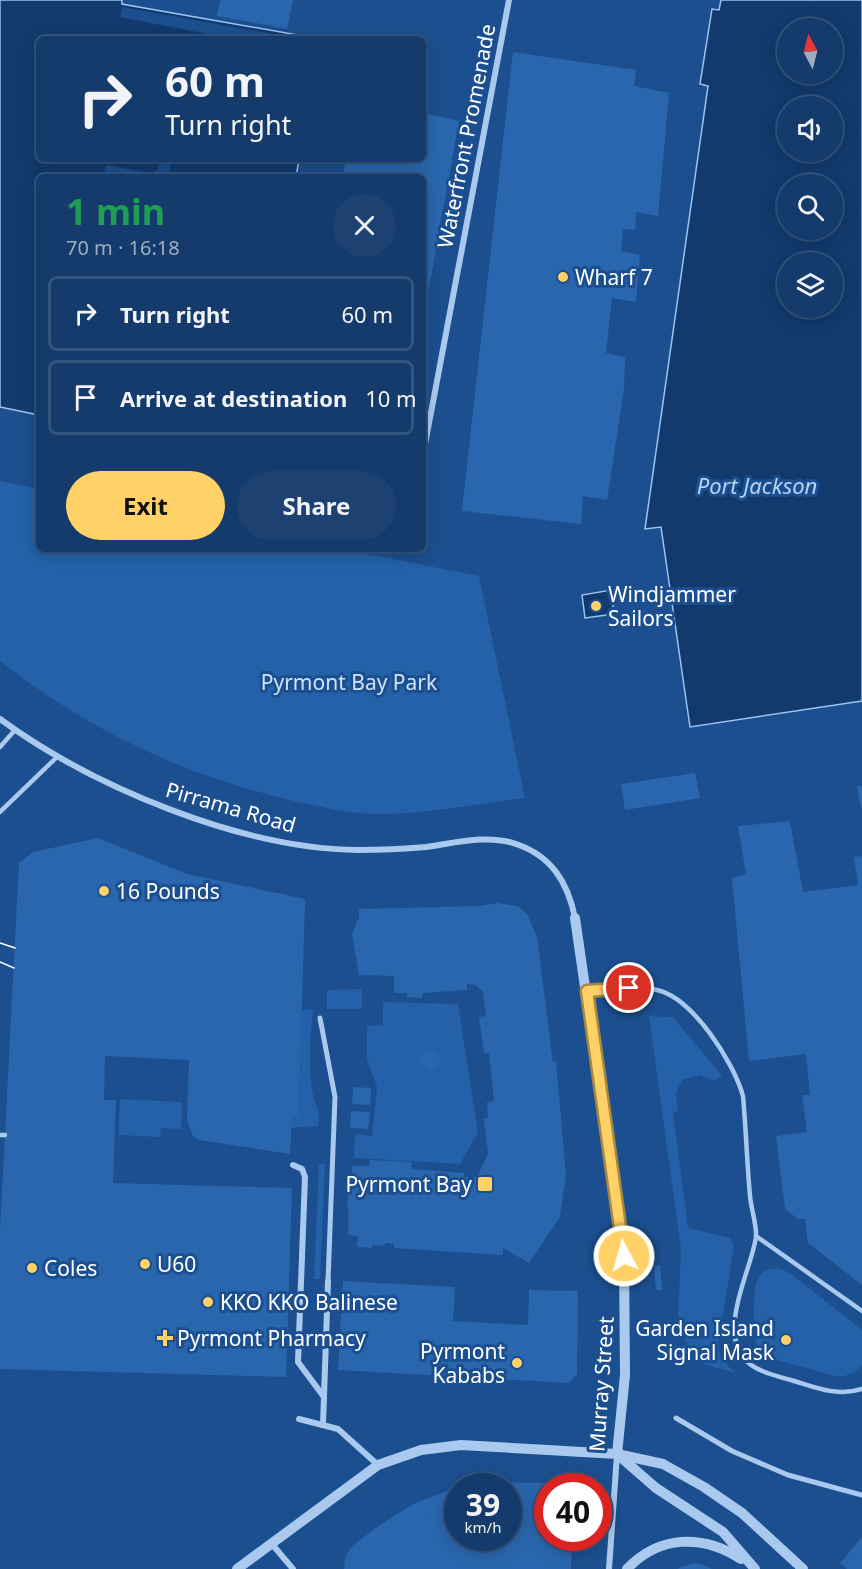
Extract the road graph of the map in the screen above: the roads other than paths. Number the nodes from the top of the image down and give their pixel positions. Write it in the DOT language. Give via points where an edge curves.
graph roads {
  1 [pos="509,0"];
  2 [pos="426,439"];
  3 [pos="0,719"];
  4 [pos="15,730"];
  5 [pos="0,747"];
  6 [pos="58,756"];
  7 [pos="0,812"];
  8 [pos="575,918"];
  9 [pos="587,991"];
  10 [pos="320,1018"];
  11 [pos="293,1165"];
  12 [pos="756,1236"];
  13 [pos="328,1281"];
  14 [pos="862,1311"];
  15 [pos="862,1389"];
  16 [pos="324,1397"];
  17 [pos="676,1418"];
  18 [pos="299,1419"];
  19 [pos="323,1425"];
  20 [pos="617,1454"];
  21 [pos="378,1465"];
  22 [pos="862,1495"];
  23 [pos="271,1543"];
  24 [pos="754,1568"];
  25 [pos="237,1569"];
  26 [pos="293,1569"];
  27 [pos="609,1569"];
  28 [pos="627,1569"];
  29 [pos="803,1569"];
  1 -- 2 [label="street, Waterfront Promenade"];
  3 -- 4 [label="street, Pirrama Road"];
  4 -- 5 [label="lane"];
  4 -- 6 [label="street, Pirrama Road"];
  6 -- 7 [label="lane"];
  6 -- 8 [label="street, Pirrama Road" via="162,806 254,835 346,850 403,849 486,840 517,844 541,856 561,875"];
  8 -- 9 [label="street, Murray Street"];
  9 -- 12 [label="lane" via="646,989 676,998 729,1061 743,1096"];
  9 -- 20 [label="street, Murray Street" via="624,1256 625,1374"];
  10 -- 13 [label="street" via="334,1097"];
  11 -- 16 [label="street" via="305,1177 298,1362"];
  12 -- 14 [label="lane"];
  12 -- 15 [label="lane" via="735,1325 735,1340 743,1356 749,1364 766,1372 829,1391"];
  13 -- 16 [label="street"];
  16 -- 19 [label="street"];
  17 -- 22 [label="street" via="732,1451 788,1475"];
  18 -- 19 [label="street"];
  19 -- 21 [label="street" via="338,1429"];
  20 -- 21 [label="street" via="461,1444 421,1450"];
  20 -- 24 [label="street" via="656,1488 723,1532"];
  20 -- 27 [label="street, Murray Street"];
  20 -- 29 [label="street" via="663,1464 704,1487 742,1513"];
  21 -- 23 [label="street"];
  23 -- 25 [label="street"];
  23 -- 26 [label="street"];
  24 -- 28 [label="street" via="726,1550 681,1541 659,1545"];
}
